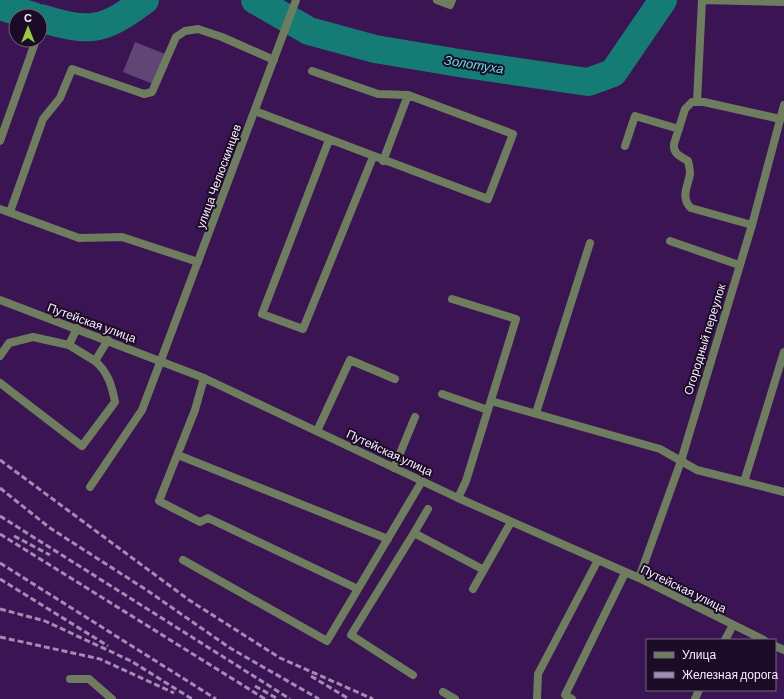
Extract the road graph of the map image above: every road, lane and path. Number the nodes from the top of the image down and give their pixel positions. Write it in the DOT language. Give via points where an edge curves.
graph roads {
  1 [pos="437,0"];
  2 [pos="452,0"];
  3 [pos="784,2"];
  4 [pos="295,3"];
  5 [pos="33,48"];
  6 [pos="274,60"];
  7 [pos="312,71"];
  8 [pos="408,95"];
  9 [pos="697,102"];
  10 [pos="784,104"];
  11 [pos="255,111"];
  12 [pos="780,119"];
  13 [pos="679,129"];
  14 [pos="329,140"];
  15 [pos="0,141"];
  16 [pos="625,146"];
  17 [pos="373,157"];
  18 [pos="383,161"];
  19 [pos="0,209"];
  20 [pos="10,212"];
  21 [pos="752,224"];
  22 [pos="670,241"];
  23 [pos="590,243"];
  24 [pos="198,262"];
  25 [pos="739,265"];
  26 [pos="452,299"];
  27 [pos="0,300"];
  28 [pos="77,328"];
  29 [pos="108,340"];
  30 [pos="68,345"];
  31 [pos="784,352"];
  32 [pos="0,356"];
  33 [pos="161,360"];
  34 [pos="95,361"];
  35 [pos="204,378"];
  36 [pos="395,379"];
  37 [pos="0,383"];
  38 [pos="442,394"];
  39 [pos="491,400"];
  40 [pos="488,410"];
  41 [pos="536,414"];
  42 [pos="415,417"];
  43 [pos="316,431"];
  44 [pos="178,455"];
  45 [pos="681,461"];
  46 [pos="394,468"];
  47 [pos="422,481"];
  48 [pos="744,482"];
  49 [pos="90,487"];
  50 [pos="784,492"];
  51 [pos="458,498"];
  52 [pos="428,509"];
  53 [pos="511,522"];
  54 [pos="414,533"];
  55 [pos="388,539"];
  56 [pos="183,560"];
  57 [pos="598,560"];
  58 [pos="484,570"];
  59 [pos="626,573"];
  60 [pos="639,578"];
  61 [pos="473,589"];
  62 [pos="358,590"];
  63 [pos="732,625"];
  64 [pos="725,639"];
  65 [pos="762,639"];
  66 [pos="413,675"];
  67 [pos="70,679"];
  68 [pos="443,692"];
  69 [pos="112,699"];
  70 [pos="455,699"];
  71 [pos="537,699"];
  72 [pos="572,699"];
  1 -- 2 [label="street" via="450,5"];
  3 -- 9 [label="street" via="702,0"];
  4 -- 6 [label="street, улица Челюскинцев"];
  5 -- 15 [label="street"];
  6 -- 11 [label="street, улица Челюскинцев"];
  6 -- 20 [label="street" via="198,29 186,31 176,37 152,92 144,94 72,69 60,98 43,119"];
  7 -- 8 [label="street" via="378,94"];
  8 -- 18 [label="street"];
  8 -- 18 [label="street" via="513,134 488,199"];
  9 -- 12 [label="street"];
  9 -- 13 [label="street" via="692,102 685,108"];
  10 -- 12 [label="street, Огородный переулок"];
  11 -- 14 [label="street"];
  11 -- 24 [label="street, улица Челюскинцев"];
  12 -- 21 [label="street, Огородный переулок"];
  13 -- 16 [label="street" via="635,116"];
  13 -- 21 [label="street" via="674,150 688,161 690,171 686,204 691,208"];
  14 -- 17 [label="street"];
  14 -- 17 [label="street" via="262,314 303,329"];
  17 -- 18 [label="street"];
  19 -- 20 [label="street"];
  20 -- 24 [label="street" via="79,238 122,237"];
  21 -- 25 [label="street, Огородный переулок"];
  22 -- 25 [label="street"];
  23 -- 41 [label="street"];
  24 -- 33 [label="street, улица Челюскинцев"];
  25 -- 45 [label="street, Огородный переулок"];
  26 -- 39 [label="street" via="516,319"];
  27 -- 28 [label="street, Путейская улица"];
  28 -- 29 [label="street, Путейская улица"];
  28 -- 30 [label="street"];
  29 -- 33 [label="street, Путейская улица"];
  29 -- 34 [label="street"];
  30 -- 32 [label="street" via="33,337 9,343"];
  30 -- 34 [label="street"];
  31 -- 48 [label="street"];
  33 -- 35 [label="street, Путейская улица"];
  33 -- 49 [label="street, улица Челюскинцев" via="142,410"];
  34 -- 37 [label="street" via="103,367 115,402 82,446"];
  35 -- 43 [label="street, Путейская улица"];
  35 -- 44 [label="street"];
  36 -- 43 [label="street" via="350,360"];
  38 -- 40 [label="street"];
  39 -- 40 [label="street"];
  39 -- 41 [label="street"];
  40 -- 51 [label="street" via="466,481"];
  41 -- 45 [label="street" via="660,449"];
  42 -- 46 [label="street"];
  43 -- 46 [label="street, Путейская улица"];
  44 -- 55 [label="street"];
  44 -- 62 [label="street" via="159,502 200,522 208,518"];
  45 -- 48 [label="street" via="697,470"];
  45 -- 60 [label="street, Огородный переулок"];
  46 -- 47 [label="street, Путейская улица"];
  47 -- 51 [label="street, Путейская улица"];
  47 -- 55 [label="street"];
  48 -- 50 [label="street"];
  51 -- 53 [label="street, Путейская улица"];
  52 -- 54 [label="street"];
  53 -- 57 [label="street, Путейская улица"];
  53 -- 58 [label="street"];
  54 -- 58 [label="street"];
  54 -- 66 [label="street" via="351,635"];
  55 -- 62 [label="street"];
  56 -- 62 [label="street" via="327,641"];
  57 -- 59 [label="street, Путейская улица"];
  57 -- 71 [label="street" via="538,674"];
  58 -- 61 [label="street"];
  59 -- 60 [label="street, Путейская улица"];
  59 -- 72 [label="street" via="565,695"];
  60 -- 63 [label="street, Путейская улица"];
  63 -- 64 [label="street"];
  63 -- 65 [label="street, Путейская улица"];
  67 -- 69 [label="street" via="89,679"];
  68 -- 70 [label="street"];
}
